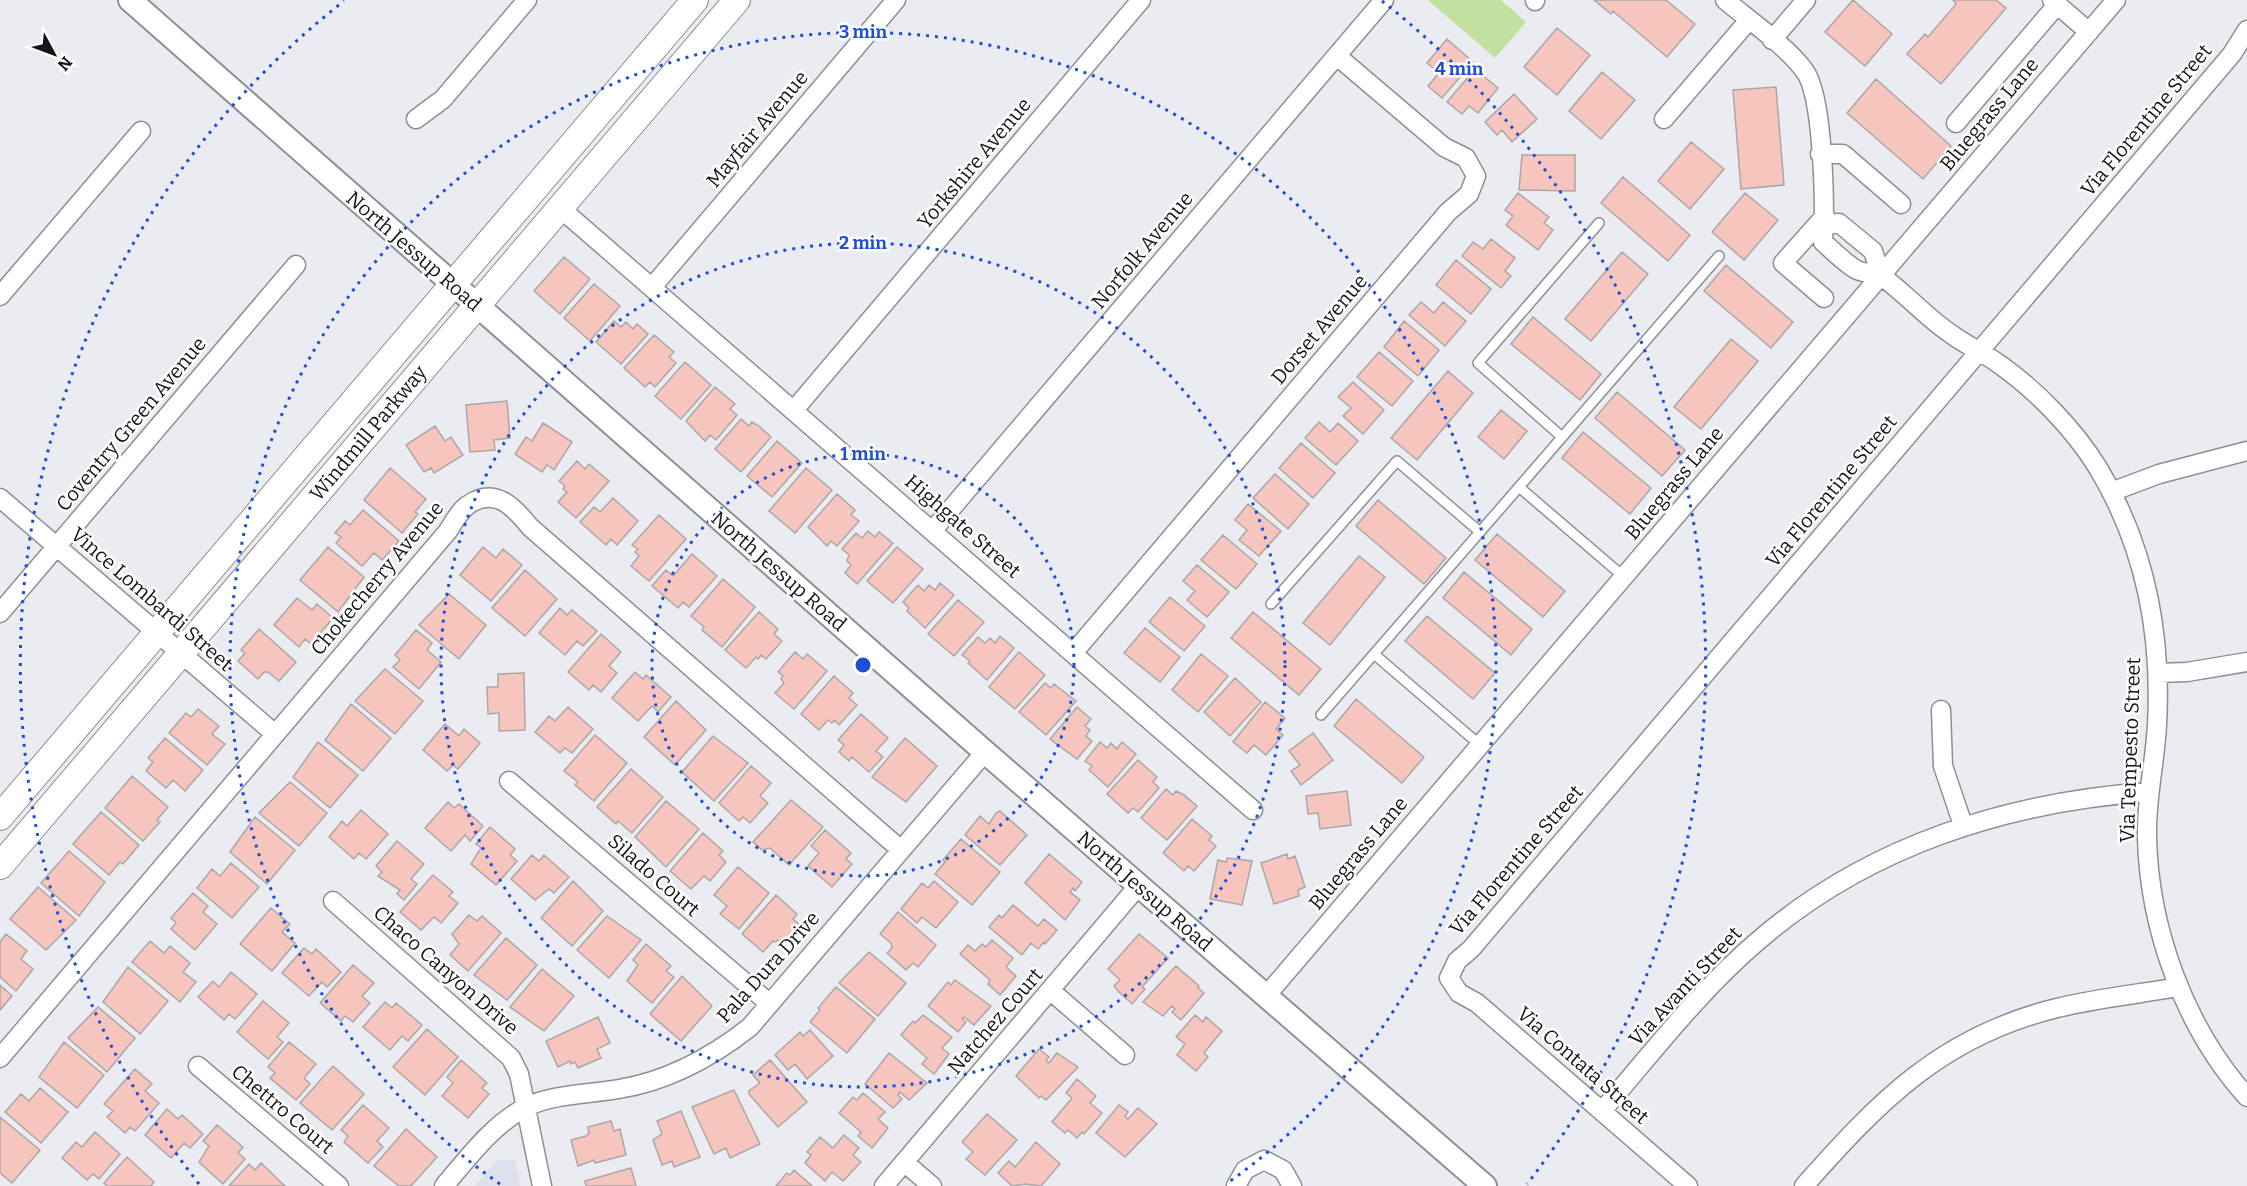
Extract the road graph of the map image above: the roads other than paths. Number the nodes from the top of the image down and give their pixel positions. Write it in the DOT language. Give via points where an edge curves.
graph roads {
  1 [pos="130,0"];
  2 [pos="527,0"];
  3 [pos="695,0"];
  4 [pos="737,0"];
  5 [pos="897,0"];
  6 [pos="1141,0"];
  7 [pos="1384,0"];
  8 [pos="1725,0"];
  9 [pos="1806,0"];
  10 [pos="2116,0"];
  11 [pos="2054,2"];
  12 [pos="1749,20"];
  13 [pos="2247,30"];
  14 [pos="2089,32"];
  15 [pos="1772,40"];
  16 [pos="1337,56"];
  17 [pos="416,119"];
  18 [pos="1664,119"];
  19 [pos="1956,123"];
  20 [pos="141,131"];
  21 [pos="1820,154"];
  22 [pos="1901,204"];
  23 [pos="560,208"];
  24 [pos="1825,220"];
  25 [pos="1599,223"];
  26 [pos="1719,256"];
  27 [pos="296,265"];
  28 [pos="1881,276"];
  29 [pos="453,286"];
  30 [pos="652,286"];
  31 [pos="0,296"];
  32 [pos="1824,298"];
  33 [pos="476,306"];
  34 [pos="1980,351"];
  35 [pos="794,410"];
  36 [pos="1562,437"];
  37 [pos="2247,451"];
  38 [pos="1519,487"];
  39 [pos="2111,492"];
  40 [pos="0,498"];
  41 [pos="933,530"];
  42 [pos="1480,532"];
  43 [pos="57,546"];
  44 [pos="1624,577"];
  45 [pos="1271,604"];
  46 [pos="0,613"];
  47 [pos="158,632"];
  48 [pos="1074,652"];
  49 [pos="181,653"];
  50 [pos="1374,654"];
  51 [pos="2247,662"];
  52 [pos="2158,673"];
  53 [pos="1941,710"];
  54 [pos="1321,715"];
  55 [pos="275,734"];
  56 [pos="1480,745"];
  57 [pos="985,752"];
  58 [pos="510,781"];
  59 [pos="2148,792"];
  60 [pos="1254,810"];
  61 [pos="0,817"];
  62 [pos="1963,825"];
  63 [pos="901,850"];
  64 [pos="0,866"];
  65 [pos="1139,885"];
  66 [pos="333,901"];
  67 [pos="1449,978"];
  68 [pos="2179,987"];
  69 [pos="1051,991"];
  70 [pos="1266,996"];
  71 [pos="770,1004"];
  72 [pos="1125,1055"];
  73 [pos="0,1059"];
  74 [pos="198,1066"];
  75 [pos="2247,1097"];
  76 [pos="527,1107"];
  77 [pos="1602,1111"];
  78 [pos="904,1162"];
  79 [pos="339,1186"];
  80 [pos="444,1186"];
  81 [pos="542,1186"];
  82 [pos="884,1186"];
  83 [pos="932,1186"];
  84 [pos="1236,1186"];
  85 [pos="1292,1186"];
  86 [pos="1485,1186"];
  87 [pos="1688,1186"];
  88 [pos="1804,1186"];
  1 -- 29 [label="street, North Jessup Road"];
  2 -- 17 [label="street" via="442,99"];
  3 -- 29 [label="main road, Windmill Parkway"];
  4 -- 23 [label="main road, Windmill Parkway"];
  5 -- 30 [label="street, Mayfair Avenue"];
  6 -- 35 [label="street, Yorkshire Avenue"];
  7 -- 16 [label="street, Norfolk Avenue"];
  8 -- 12 [label="street"];
  9 -- 15 [label="street"];
  10 -- 14 [label="street, Bluegrass Lane"];
  11 -- 14 [label="street"];
  11 -- 19 [label="street"];
  12 -- 15 [label="street"];
  12 -- 18 [label="street"];
  13 -- 34 [label="street, Via Florentine Street" via="2232,54"];
  14 -- 28 [label="street, Bluegrass Lane"];
  15 -- 21 [label="street" via="1798,63 1810,80 1817,107"];
  16 -- 41 [label="street, Norfolk Avenue"];
  16 -- 48 [label="street, Dorset Avenue" via="1444,147 1466,158 1476,176 1469,194 1448,212"];
  20 -- 31 [label="street"];
  21 -- 22 [label="street" via="1843,154"];
  21 -- 24 [label="street"];
  23 -- 30 [label="street, Highgate Street"];
  23 -- 33 [label="main road, Windmill Parkway"];
  24 -- 28 [label="street" via="1839,223 1874,251"];
  24 -- 28 [label="street" via="1823,242 1856,270"];
  24 -- 32 [label="street" via="1784,263"];
  25 -- 36 [label="lane" via="1478,363"];
  26 -- 36 [label="lane"];
  27 -- 43 [label="street, Coventry Green Avenue"];
  28 -- 34 [label="street, Via Tempesto Street" via="1951,335"];
  28 -- 44 [label="street, Bluegrass Lane"];
  29 -- 33 [label="street, North Jessup Road"];
  29 -- 47 [label="main road, Windmill Parkway"];
  30 -- 35 [label="street, Highgate Street"];
  33 -- 49 [label="main road, Windmill Parkway"];
  33 -- 57 [label="street, North Jessup Road"];
  34 -- 39 [label="street, Via Tempesto Street" via="2019,380 2079,440"];
  34 -- 67 [label="street, Via Florentine Street" via="1457,961"];
  35 -- 41 [label="street, Highgate Street"];
  36 -- 38 [label="lane"];
  37 -- 39 [label="street" via="2159,474"];
  38 -- 42 [label="lane"];
  38 -- 44 [label="lane"];
  39 -- 52 [label="street, Via Tempesto Street" via="2145,578 2155,627"];
  40 -- 43 [label="street, Vince Lombardi Street"];
  41 -- 48 [label="street, Highgate Street"];
  42 -- 45 [label="lane" via="1397,461"];
  42 -- 50 [label="lane"];
  43 -- 46 [label="street, Coventry Green Avenue"];
  43 -- 47 [label="street, Vince Lombardi Street"];
  44 -- 56 [label="street, Bluegrass Lane"];
  47 -- 49 [label="street, Vince Lombardi Street"];
  47 -- 61 [label="main road, Windmill Parkway"];
  48 -- 60 [label="street, Highgate Street"];
  49 -- 55 [label="street, Vince Lombardi Street"];
  49 -- 64 [label="main road, Windmill Parkway"];
  50 -- 54 [label="lane"];
  50 -- 56 [label="lane"];
  51 -- 52 [label="street"];
  52 -- 59 [label="street, Via Tempesto Street" via="2157,726"];
  53 -- 62 [label="street" via="1943,766"];
  55 -- 63 [label="street, Chokecherry Avenue" via="467,505 488,497 511,504 530,527"];
  55 -- 73 [label="street, Chokecherry Avenue"];
  56 -- 70 [label="street, Bluegrass Lane"];
  57 -- 63 [label="street, Pala Dura Drive"];
  57 -- 65 [label="street, North Jessup Road"];
  58 -- 71 [label="street, Silado Court"];
  59 -- 62 [label="street, Via Avanti Street" via="2048,803"];
  59 -- 68 [label="street, Via Tempesto Street" via="2147,842 2152,880"];
  62 -- 77 [label="street, Via Avanti Street" via="1850,877 1759,939 1718,978"];
  63 -- 71 [label="street, Pala Dura Drive"];
  65 -- 69 [label="street, Natchez Court"];
  65 -- 70 [label="street, North Jessup Road"];
  66 -- 76 [label="street, Chaco Canyon Drive" via="504,1050 519,1074"];
  67 -- 77 [label="street, Via Contata Street" via="1459,993 1477,1003"];
  68 -- 75 [label="street, Via Tempesto Street" via="2196,1023"];
  68 -- 88 [label="street" via="2056,1008 2013,1022 1941,1057 1878,1105"];
  69 -- 72 [label="street"];
  69 -- 78 [label="street, Natchez Court"];
  70 -- 86 [label="street, North Jessup Road"];
  71 -- 76 [label="street, Pala Dura Drive" via="728,1044 681,1070 623,1089 547,1100"];
  74 -- 79 [label="street, Chettro Court"];
  76 -- 80 [label="street, Pala Dura Drive" via="487,1137"];
  76 -- 81 [label="street, Chaco Canyon Drive"];
  77 -- 87 [label="street, Via Contata Street"];
  78 -- 82 [label="street, Natchez Court"];
  78 -- 83 [label="street"];
  84 -- 85 [label="street" via="1245,1170 1264,1160 1283,1170"];
}
